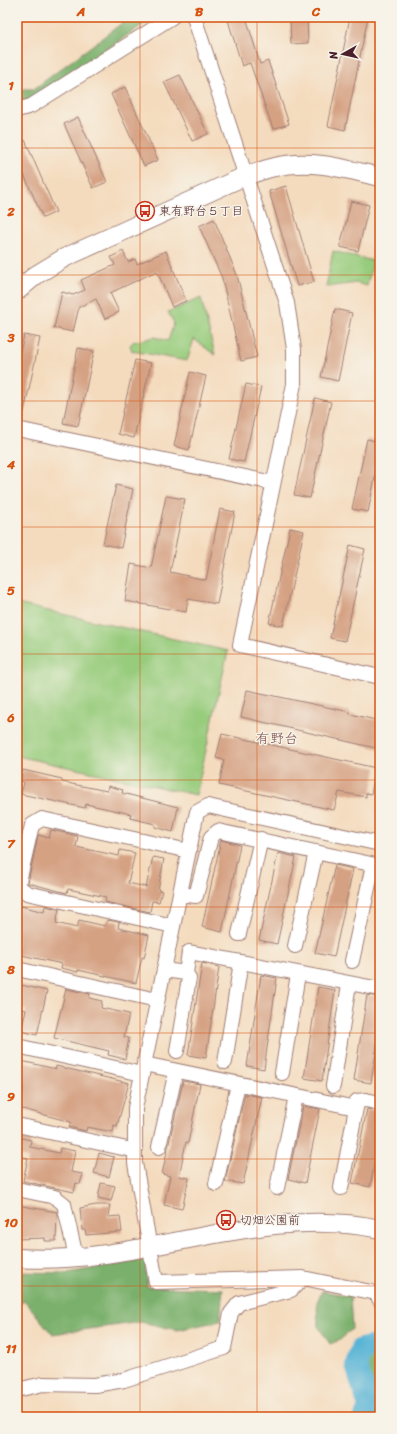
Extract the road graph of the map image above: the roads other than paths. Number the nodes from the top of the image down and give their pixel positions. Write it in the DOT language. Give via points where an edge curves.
graph roads {
  1 [pos="172,17"];
  2 [pos="194,17"];
  3 [pos="17,110"];
  4 [pos="245,176"];
  5 [pos="380,177"];
  6 [pos="17,291"];
  7 [pos="17,429"];
  8 [pos="273,483"];
  9 [pos="380,677"];
  10 [pos="261,839"];
  11 [pos="380,844"];
  12 [pos="189,851"];
  13 [pos="316,852"];
  14 [pos="376,865"];
  15 [pos="180,894"];
  16 [pos="173,926"];
  17 [pos="239,934"];
  18 [pos="295,946"];
  19 [pos="352,961"];
  20 [pos="241,962"];
  21 [pos="17,969"];
  22 [pos="164,970"];
  23 [pos="186,973"];
  24 [pos="298,974"];
  25 [pos="349,984"];
  26 [pos="380,989"];
  27 [pos="157,1000"];
  28 [pos="17,1046"];
  29 [pos="177,1051"];
  30 [pos="225,1062"];
  31 [pos="143,1069"];
  32 [pos="176,1071"];
  33 [pos="282,1073"];
  34 [pos="238,1084"];
  35 [pos="333,1086"];
  36 [pos="296,1096"];
  37 [pos="380,1102"];
  38 [pos="353,1107"];
  39 [pos="17,1125"];
  40 [pos="159,1147"];
  41 [pos="135,1149"];
  42 [pos="216,1184"];
  43 [pos="277,1188"];
  44 [pos="341,1188"];
  45 [pos="17,1189"];
  46 [pos="380,1229"];
  47 [pos="150,1246"];
  48 [pos="17,1258"];
  49 [pos="76,1258"];
  50 [pos="303,1278"];
  51 [pos="380,1300"];
  52 [pos="17,1390"];
  1 -- 3 [label="street" via="31,106"];
  2 -- 4 [label="street"];
  4 -- 5 [label="street" via="276,166 307,164 326,165"];
  4 -- 6 [label="street" via="64,258 36,275"];
  4 -- 8 [label="street" via="287,303 294,349 294,384"];
  7 -- 8 [label="street"];
  8 -- 9 [label="street" via="240,645"];
  10 -- 13 [label="street"];
  10 -- 15 [label="street" via="218,831 211,837 196,896"];
  10 -- 17 [label="street"];
  11 -- 12 [label="street" via="208,806 197,812"];
  12 -- 15 [label="street"];
  12 -- 16 [label="street" via="42,819 32,824 18,886 27,893"];
  13 -- 14 [label="street"];
  13 -- 18 [label="street"];
  14 -- 19 [label="street"];
  15 -- 16 [label="street"];
  16 -- 22 [label="street"];
  20 -- 23 [label="street" via="189,952"];
  20 -- 24 [label="street"];
  20 -- 30 [label="street"];
  21 -- 27 [label="street"];
  22 -- 23 [label="street"];
  22 -- 27 [label="street"];
  23 -- 29 [label="street" via="189,978"];
  24 -- 25 [label="street"];
  24 -- 33 [label="street"];
  25 -- 26 [label="street"];
  25 -- 35 [label="street"];
  27 -- 31 [label="street"];
  28 -- 31 [label="street"];
  31 -- 32 [label="street"];
  31 -- 41 [label="street" via="135,1108"];
  32 -- 34 [label="street"];
  32 -- 40 [label="street"];
  34 -- 36 [label="street"];
  34 -- 42 [label="street"];
  36 -- 38 [label="street"];
  36 -- 43 [label="street"];
  37 -- 38 [label="street" via="358,1101"];
  38 -- 44 [label="street" via="356,1108"];
  39 -- 41 [label="street"];
  41 -- 47 [label="street" via="135,1163"];
  45 -- 49 [label="street" via="55,1197 64,1204"];
  46 -- 47 [label="street" via="330,1223 269,1225"];
  47 -- 49 [label="street"];
  47 -- 50 [label="street" via="156,1282"];
  48 -- 49 [label="street"];
  50 -- 51 [label="street" via="376,1293"];
  50 -- 52 [label="street" via="291,1290 239,1304 231,1313 224,1348 124,1380 96,1386 43,1384"];
}
